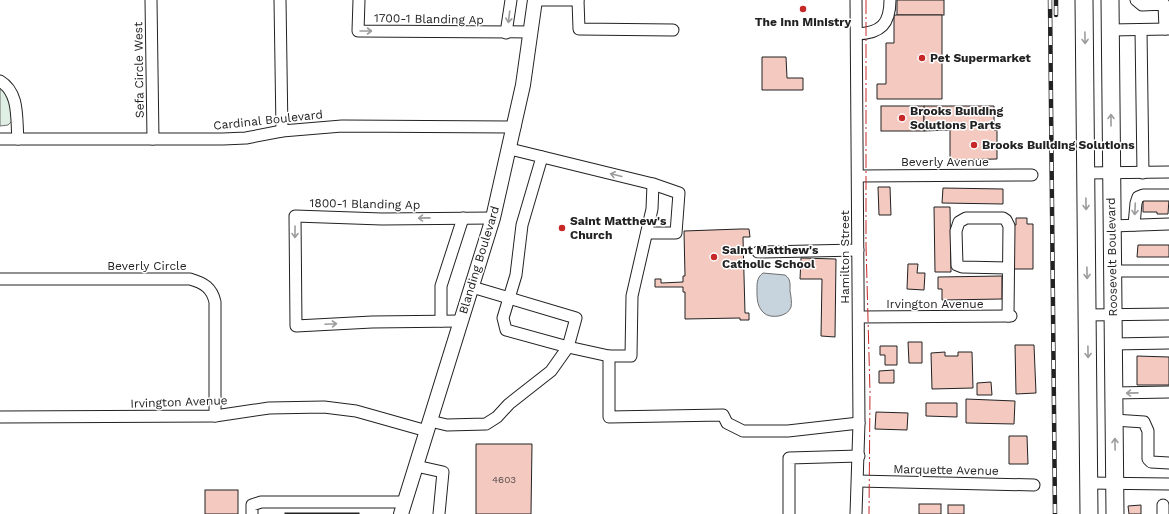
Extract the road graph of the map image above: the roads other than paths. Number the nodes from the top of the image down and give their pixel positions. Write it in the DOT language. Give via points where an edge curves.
graph roads {
  1 [pos="151,0"];
  2 [pos="280,0"];
  3 [pos="359,0"];
  4 [pos="511,0"];
  5 [pos="535,0"];
  6 [pos="578,0"];
  7 [pos="856,0"];
  8 [pos="890,0"];
  9 [pos="1084,0"];
  10 [pos="1110,0"];
  11 [pos="1136,0"];
  12 [pos="1164,2"];
  13 [pos="1167,29"];
  14 [pos="673,30"];
  15 [pos="1110,30"];
  16 [pos="1141,30"];
  17 [pos="530,32"];
  18 [pos="506,33"];
  19 [pos="857,34"];
  20 [pos="0,81"];
  21 [pos="515,127"];
  22 [pos="282,131"];
  23 [pos="0,139"];
  24 [pos="18,139"];
  25 [pos="153,139"];
  26 [pos="510,149"];
  27 [pos="542,157"];
  28 [pos="1143,172"];
  29 [pos="1169,172"];
  30 [pos="1086,173"];
  31 [pos="1112,173"];
  32 [pos="1032,174"];
  33 [pos="858,176"];
  34 [pos="654,184"];
  35 [pos="1169,195"];
  36 [pos="463,218"];
  37 [pos="493,218"];
  38 [pos="1169,224"];
  39 [pos="1134,225"];
  40 [pos="1112,226"];
  41 [pos="647,233"];
  42 [pos="858,250"];
  43 [pos="758,252"];
  44 [pos="1008,268"];
  45 [pos="1112,271"];
  46 [pos="1169,271"];
  47 [pos="0,279"];
  48 [pos="472,287"];
  49 [pos="508,297"];
  50 [pos="1169,314"];
  51 [pos="1088,315"];
  52 [pos="1113,315"];
  53 [pos="859,317"];
  54 [pos="440,321"];
  55 [pos="461,321"];
  56 [pos="1169,343"];
  57 [pos="1113,344"];
  58 [pos="568,347"];
  59 [pos="609,356"];
  60 [pos="1169,392"];
  61 [pos="1114,394"];
  62 [pos="215,416"];
  63 [pos="0,417"];
  64 [pos="1114,420"];
  65 [pos="859,423"];
  66 [pos="429,426"];
  67 [pos="859,456"];
  68 [pos="1169,463"];
  69 [pos="416,466"];
  70 [pos="858,480"];
  71 [pos="1089,483"];
  72 [pos="1115,483"];
  73 [pos="1034,484"];
  74 [pos="1169,484"];
  75 [pos="403,508"];
  76 [pos="252,514"];
  77 [pos="439,514"];
  78 [pos="788,514"];
  79 [pos="856,514"];
  80 [pos="1089,514"];
  81 [pos="1115,514"];
  1 -- 25 [label="street, Sefa Circle West"];
  2 -- 22 [label="street"];
  3 -- 18 [label="street, 1700-1 Blanding Ap, one-way" via="358,31"];
  4 -- 18 [label="street, one-way"];
  5 -- 6 [label="street"];
  5 -- 17 [label="main road, Blanding Boulevard"];
  6 -- 14 [label="street" via="579,29"];
  7 -- 19 [label="street, Hamilton Street"];
  8 -- 19 [label="street" via="886,22 877,32"];
  9 -- 30 [label="highway, Roosevelt Boulevard, one-way"];
  10 -- 15 [label="highway, Roosevelt Boulevard"];
  11 -- 12 [label="street" via="1142,5"];
  12 -- 13 [label="street"];
  13 -- 16 [label="street"];
  15 -- 16 [label="street"];
  31 -- 15 [label="highway, Roosevelt Boulevard, one-way"];
  16 -- 28 [label="street"];
  17 -- 18 [label="street, 1700-1 Blanding Ap"];
  17 -- 21 [label="main road, Blanding Boulevard"];
  19 -- 33 [label="street, Hamilton Street"];
  20 -- 24 [label="street" via="13,93"];
  21 -- 22 [label="street, Cardinal Boulevard" via="342,126"];
  21 -- 26 [label="main road, Blanding Boulevard"];
  22 -- 25 [label="street, Cardinal Boulevard" via="246,138"];
  23 -- 24 [label="street, Cardinal Boulevard"];
  24 -- 25 [label="street, Cardinal Boulevard"];
  26 -- 27 [label="street"];
  26 -- 37 [label="main road, Blanding Boulevard"];
  34 -- 27 [label="street, one-way"];
  27 -- 49 [label="street" via="522,225 516,275"];
  28 -- 29 [label="street"];
  28 -- 31 [label="street"];
  30 -- 31 [label="street"];
  30 -- 51 [label="highway, Roosevelt Boulevard, one-way"];
  31 -- 40 [label="highway, Roosevelt Boulevard"];
  32 -- 33 [label="street, Beverly Avenue"];
  33 -- 42 [label="street, Hamilton Street"];
  34 -- 41 [label="street"];
  34 -- 41 [label="street" via="679,193 678,222 676,233"];
  35 -- 39 [label="street, one-way" via="1138,197"];
  36 -- 37 [label="street, 1800-1 Blanding Ap"];
  36 -- 54 [label="street" via="441,286"];
  36 -- 54 [label="street, 1800-1 Blanding Ap, one-way" via="295,216 296,326"];
  37 -- 48 [label="main road, Blanding Boulevard"];
  38 -- 39 [label="street"];
  39 -- 40 [label="street"];
  40 -- 45 [label="highway, Roosevelt Boulevard"];
  41 -- 59 [label="street" via="632,296 631,356"];
  42 -- 43 [label="street"];
  42 -- 53 [label="street, Hamilton Street"];
  44 -- 44 [label="street" via="1009,226 1006,220 966,218 959,222 956,231 957,265"];
  44 -- 53 [label="street, Irvington Avenue" via="1009,316"];
  45 -- 46 [label="street"];
  45 -- 52 [label="highway, Roosevelt Boulevard"];
  47 -- 62 [label="street, Beverly Circle" via="190,279 208,287 215,302"];
  48 -- 49 [label="street"];
  48 -- 55 [label="main road, Blanding Boulevard"];
  49 -- 58 [label="street" via="503,318 506,330"];
  49 -- 58 [label="street, Irvington Avenue" via="576,318"];
  50 -- 52 [label="street"];
  51 -- 52 [label="street"];
  51 -- 71 [label="highway, Roosevelt Boulevard, one-way"];
  52 -- 57 [label="highway, Roosevelt Boulevard"];
  53 -- 65 [label="street, Hamilton Street"];
  54 -- 55 [label="street, 1800-1 Blanding Ap"];
  55 -- 66 [label="main road, Blanding Boulevard"];
  56 -- 57 [label="street"];
  57 -- 61 [label="highway, Roosevelt Boulevard"];
  58 -- 59 [label="street"];
  58 -- 66 [label="street, Irvington Avenue" via="551,371 486,424"];
  59 -- 65 [label="street" via="609,417 723,415 727,423 743,431 788,431"];
  60 -- 61 [label="street, one-way"];
  61 -- 64 [label="highway, Roosevelt Boulevard"];
  62 -- 63 [label="street, Irvington Avenue"];
  62 -- 66 [label="street, Irvington Avenue" via="269,408 324,406"];
  64 -- 68 [label="street" via="1144,422 1148,431 1148,459 1150,462"];
  72 -- 64 [label="highway, Roosevelt Boulevard, one-way"];
  65 -- 67 [label="street, Hamilton Street"];
  66 -- 69 [label="main road, Blanding Boulevard"];
  67 -- 70 [label="street, Hamilton Street"];
  67 -- 78 [label="street" via="789,458"];
  69 -- 75 [label="main road, Blanding Boulevard"];
  69 -- 77 [label="street" via="443,472"];
  70 -- 73 [label="street, Marquette Avenue"];
  70 -- 79 [label="street, Hamilton Street"];
  71 -- 72 [label="street"];
  71 -- 80 [label="highway, Roosevelt Boulevard"];
  72 -- 74 [label="street"];
  72 -- 81 [label="highway, Roosevelt Boulevard"];
  75 -- 76 [label="street" via="261,502 252,505"];
}
